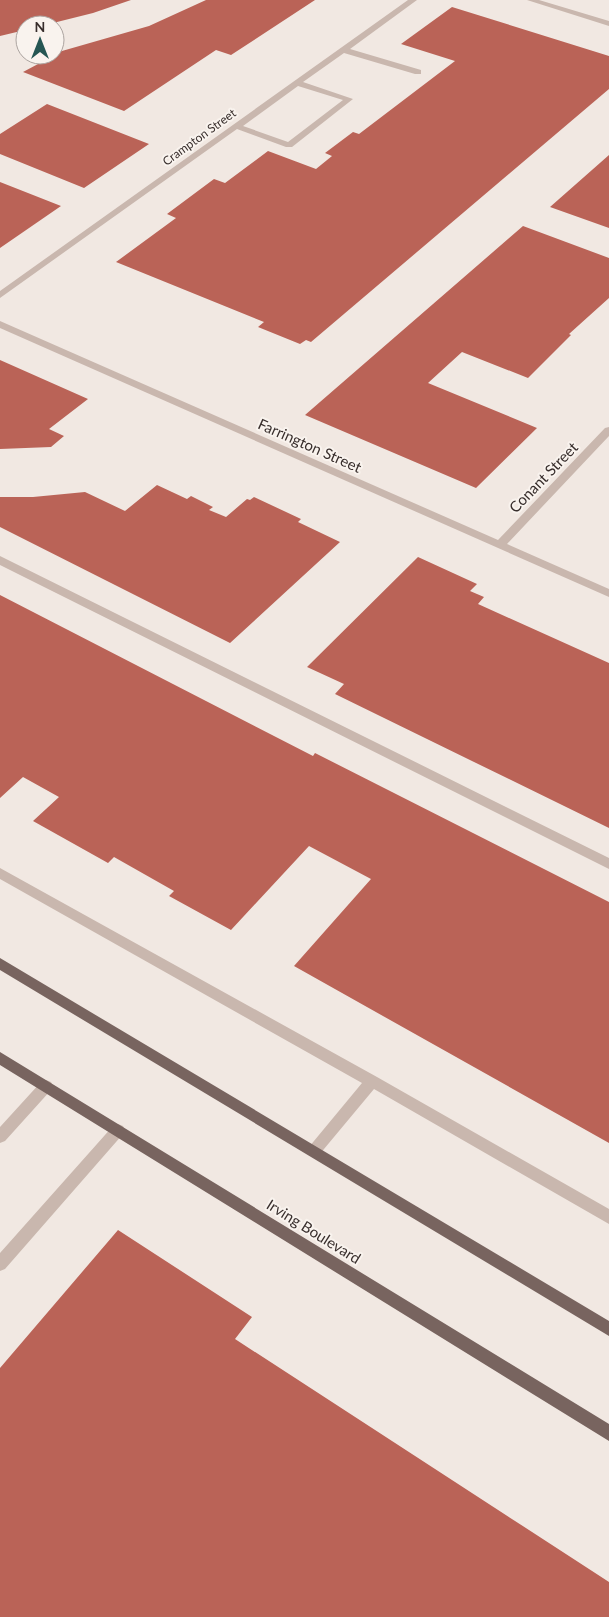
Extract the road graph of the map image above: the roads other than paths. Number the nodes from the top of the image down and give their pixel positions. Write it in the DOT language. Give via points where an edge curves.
graph roads {
  1 [pos="413,0"];
  2 [pos="531,0"];
  3 [pos="609,24"];
  4 [pos="344,50"];
  5 [pos="418,72"];
  6 [pos="297,83"];
  7 [pos="236,126"];
  8 [pos="0,295"];
  9 [pos="0,324"];
  10 [pos="609,430"];
  11 [pos="499,545"];
  12 [pos="0,560"];
  13 [pos="609,593"];
  14 [pos="609,864"];
  15 [pos="0,873"];
  16 [pos="0,963"];
  17 [pos="0,1058"];
  18 [pos="372,1081"];
  19 [pos="46,1086"];
  20 [pos="118,1130"];
  21 [pos="0,1137"];
  22 [pos="314,1152"];
  23 [pos="609,1217"];
  24 [pos="0,1264"];
  25 [pos="609,1329"];
  26 [pos="609,1433"];
  1 -- 4 [label="street, Crampton Street"];
  2 -- 3 [label="street"];
  4 -- 5 [label="street"];
  4 -- 6 [label="street, Crampton Street"];
  6 -- 7 [label="street, Crampton Street"];
  6 -- 7 [label="street" via="349,100 289,145"];
  7 -- 8 [label="street, Crampton Street"];
  9 -- 11 [label="street, Farrington Street"];
  10 -- 11 [label="street, Conant Street"];
  11 -- 13 [label="street, Farrington Street"];
  12 -- 14 [label="street"];
  15 -- 18 [label="street"];
  16 -- 22 [label="main road"];
  17 -- 19 [label="main road, Irving Boulevard"];
  18 -- 22 [label="street"];
  18 -- 23 [label="street"];
  19 -- 20 [label="main road, Irving Boulevard"];
  19 -- 21 [label="street"];
  20 -- 24 [label="street"];
  20 -- 26 [label="main road, Irving Boulevard"];
  22 -- 25 [label="main road"];
}
